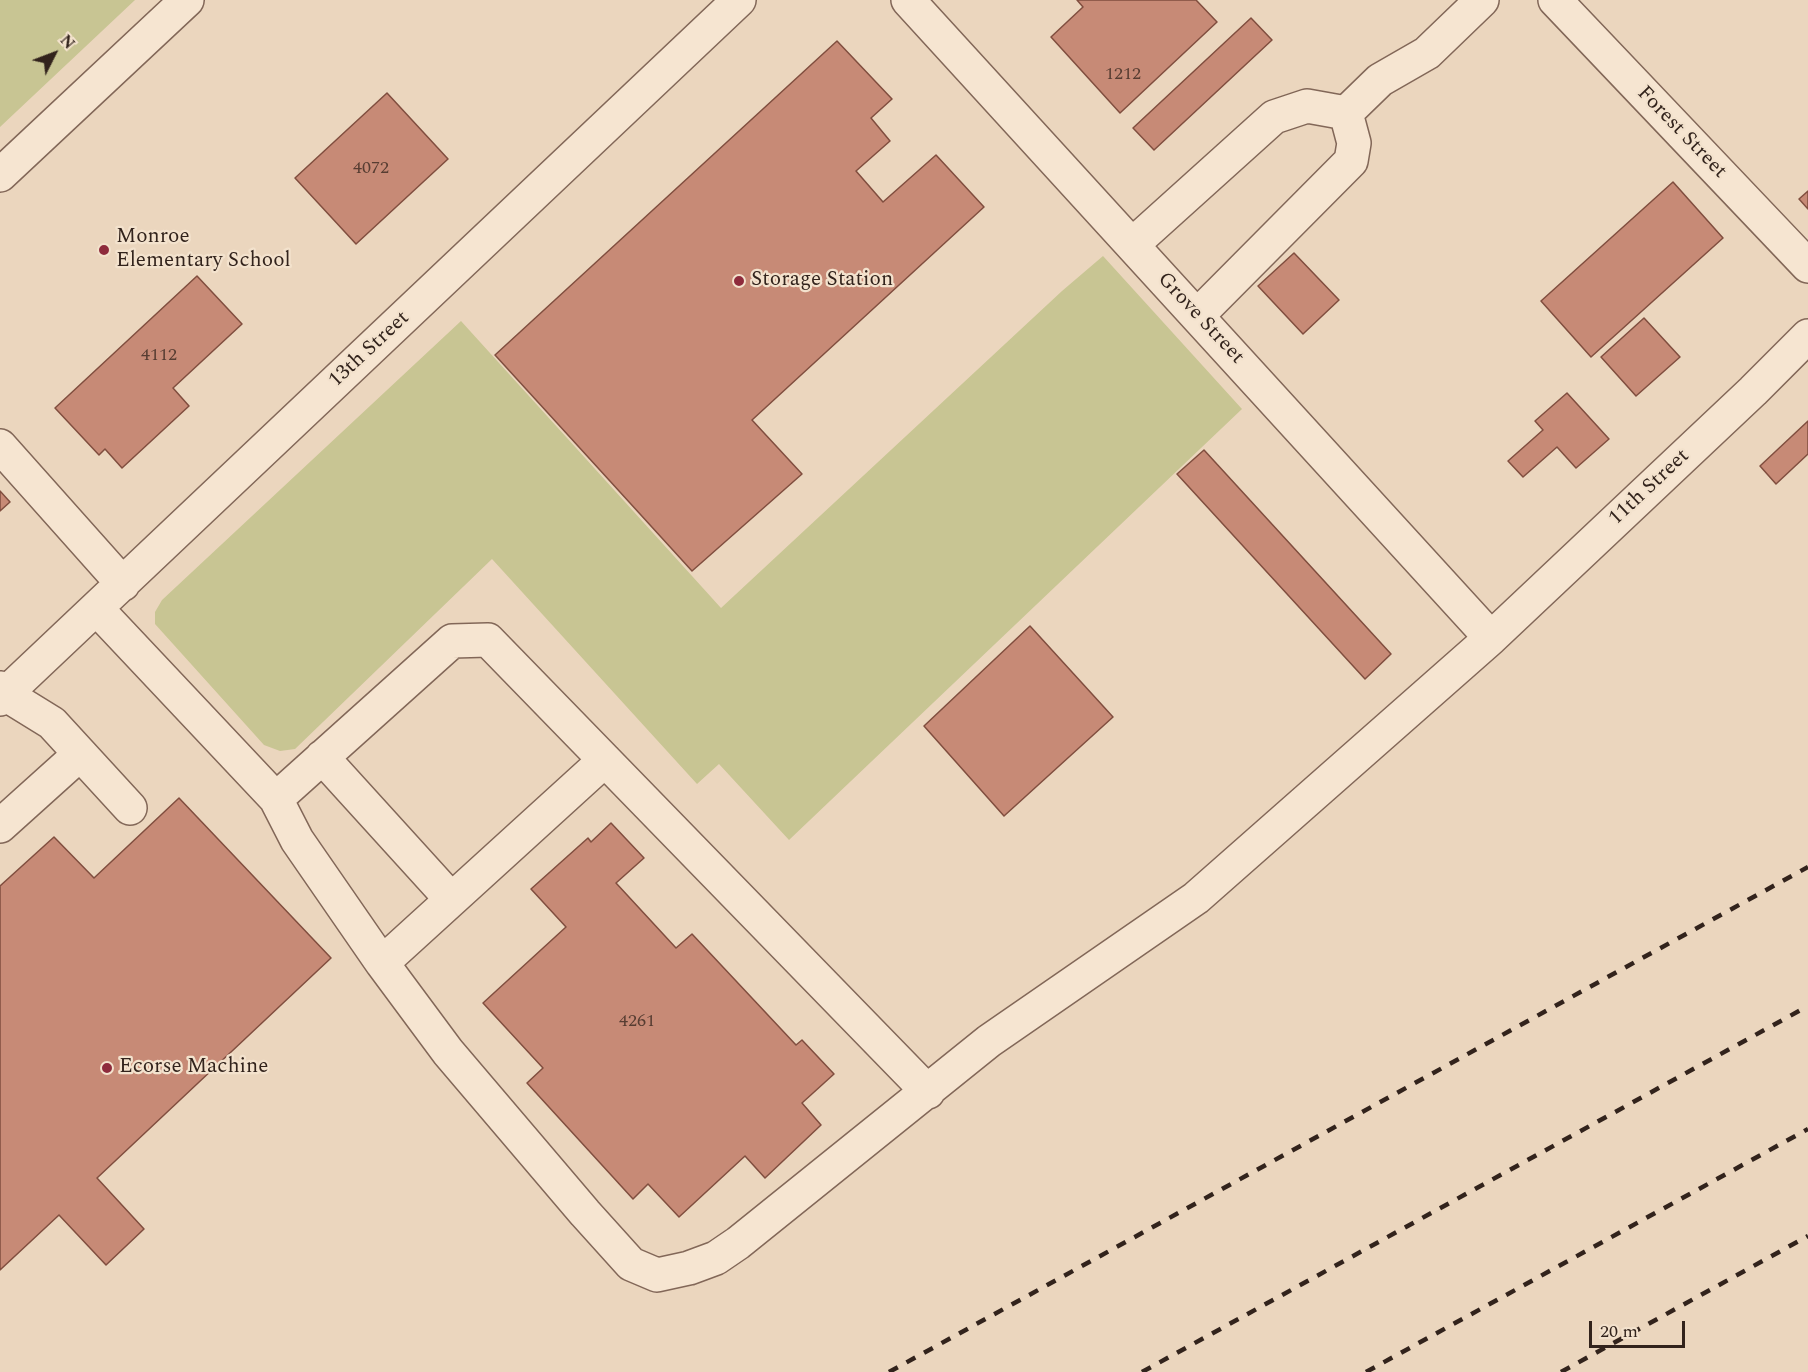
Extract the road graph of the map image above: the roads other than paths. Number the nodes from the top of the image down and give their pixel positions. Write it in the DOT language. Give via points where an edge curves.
graph roads {
  1 [pos="187,0"];
  2 [pos="739,0"];
  3 [pos="908,0"];
  4 [pos="1482,0"];
  5 [pos="1555,0"];
  6 [pos="1346,113"];
  7 [pos="0,176"];
  8 [pos="1132,245"];
  9 [pos="1808,266"];
  10 [pos="1197,316"];
  11 [pos="1808,336"];
  12 [pos="0,446"];
  13 [pos="123,584"];
  14 [pos="97,609"];
  15 [pos="1491,638"];
  16 [pos="2,694"];
  17 [pos="80,754"];
  18 [pos="322,757"];
  19 [pos="605,760"];
  20 [pos="276,799"];
  21 [pos="130,808"];
  22 [pos="0,826"];
  23 [pos="451,899"];
  24 [pos="382,963"];
  25 [pos="928,1092"];
  1 -- 7 [label="street"];
  2 -- 13 [label="street, 13th Street"];
  3 -- 8 [label="street, Grove Street"];
  4 -- 6 [label="street" via="1427,53 1380,80"];
  5 -- 9 [label="street, Forest Street"];
  6 -- 8 [label="street" via="1307,106 1274,117"];
  6 -- 10 [label="street" via="1354,143 1351,162"];
  8 -- 10 [label="street, Grove Street"];
  10 -- 15 [label="street, Grove Street"];
  11 -- 15 [label="street, 11th Street"];
  12 -- 13 [label="street"];
  13 -- 14 [label="street, 13th Street"];
  14 -- 16 [label="street, 13th Street"];
  14 -- 20 [label="street, 11th Street"];
  15 -- 25 [label="street, 11th Street" via="1196,898 989,1041"];
  16 -- 17 [label="street" via="52,723"];
  17 -- 21 [label="street"];
  17 -- 22 [label="street"];
  18 -- 19 [label="street" via="452,641 488,640"];
  18 -- 20 [label="street"];
  18 -- 23 [label="street"];
  19 -- 23 [label="street"];
  19 -- 25 [label="street"];
  20 -- 24 [label="street, 11th Street" via="297,840"];
  23 -- 24 [label="street"];
  24 -- 25 [label="street, 11th Street" via="448,1052 585,1213 631,1264 657,1275 716,1258"];
}
